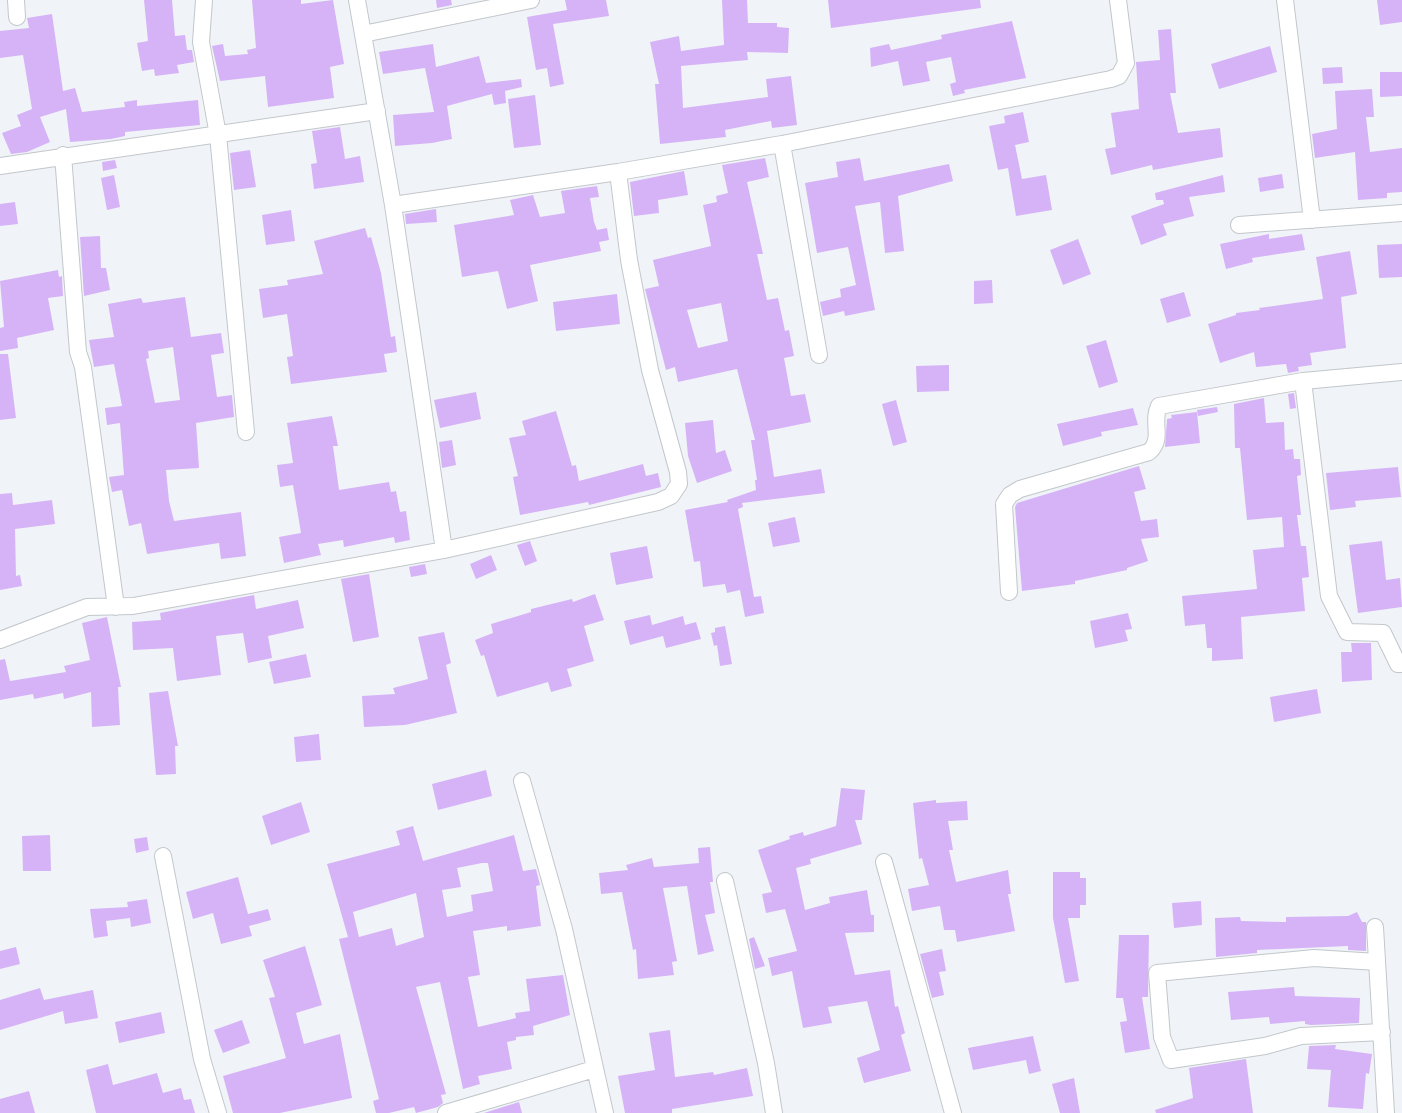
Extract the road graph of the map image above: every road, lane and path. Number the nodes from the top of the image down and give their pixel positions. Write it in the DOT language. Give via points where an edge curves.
graph roads {
  1 [pos="16,0"];
  2 [pos="204,0"];
  3 [pos="357,0"];
  4 [pos="531,0"];
  5 [pos="1118,0"];
  6 [pos="1285,0"];
  7 [pos="17,17"];
  8 [pos="363,34"];
  9 [pos="377,111"];
  10 [pos="218,135"];
  11 [pos="782,144"];
  12 [pos="63,155"];
  13 [pos="0,166"];
  14 [pos="618,172"];
  15 [pos="393,205"];
  16 [pos="1402,213"];
  17 [pos="1312,220"];
  18 [pos="1239,225"];
  19 [pos="819,355"];
  20 [pos="1402,372"];
  21 [pos="1303,381"];
  22 [pos="246,432"];
  23 [pos="444,550"];
  24 [pos="1009,592"];
  25 [pos="116,607"];
  26 [pos="0,640"];
  27 [pos="1402,664"];
  28 [pos="522,781"];
  29 [pos="163,856"];
  30 [pos="884,862"];
  31 [pos="725,881"];
  32 [pos="1375,927"];
  33 [pos="1377,962"];
  34 [pos="1382,1032"];
  35 [pos="594,1069"];
  36 [pos="218,1113"];
  37 [pos="446,1113"];
  38 [pos="605,1113"];
  39 [pos="774,1113"];
  40 [pos="953,1113"];
  41 [pos="1386,1113"];
  1 -- 7 [label="street"];
  2 -- 10 [label="street" via="201,42"];
  3 -- 8 [label="street"];
  4 -- 8 [label="street"];
  5 -- 11 [label="street" via="1126,63 1119,76"];
  6 -- 17 [label="street"];
  8 -- 9 [label="street"];
  9 -- 10 [label="street"];
  9 -- 15 [label="street"];
  10 -- 12 [label="street"];
  10 -- 22 [label="street"];
  11 -- 14 [label="street"];
  11 -- 19 [label="street"];
  12 -- 13 [label="street"];
  12 -- 25 [label="street" via="78,352"];
  14 -- 15 [label="street"];
  14 -- 23 [label="street" via="629,260 650,370 679,484 671,496 658,502"];
  15 -- 23 [label="street"];
  16 -- 17 [label="street"];
  17 -- 18 [label="street"];
  20 -- 21 [label="street"];
  21 -- 24 [label="street" via="1159,406 1155,415 1158,437 1149,452 1010,495 1004,504"];
  21 -- 27 [label="street" via="1329,596 1347,632 1383,633 1398,664"];
  23 -- 25 [label="street"];
  25 -- 26 [label="street" via="87,607"];
  28 -- 35 [label="street" via="564,928"];
  29 -- 36 [label="street" via="202,1059"];
  30 -- 40 [label="street"];
  31 -- 39 [label="street"];
  32 -- 33 [label="street"];
  33 -- 34 [label="street"];
  33 -- 34 [label="street" via="1314,958 1157,973 1162,1037 1171,1060 1264,1046 1301,1036"];
  34 -- 41 [label="street"];
  35 -- 37 [label="street"];
  35 -- 38 [label="street"];
}
